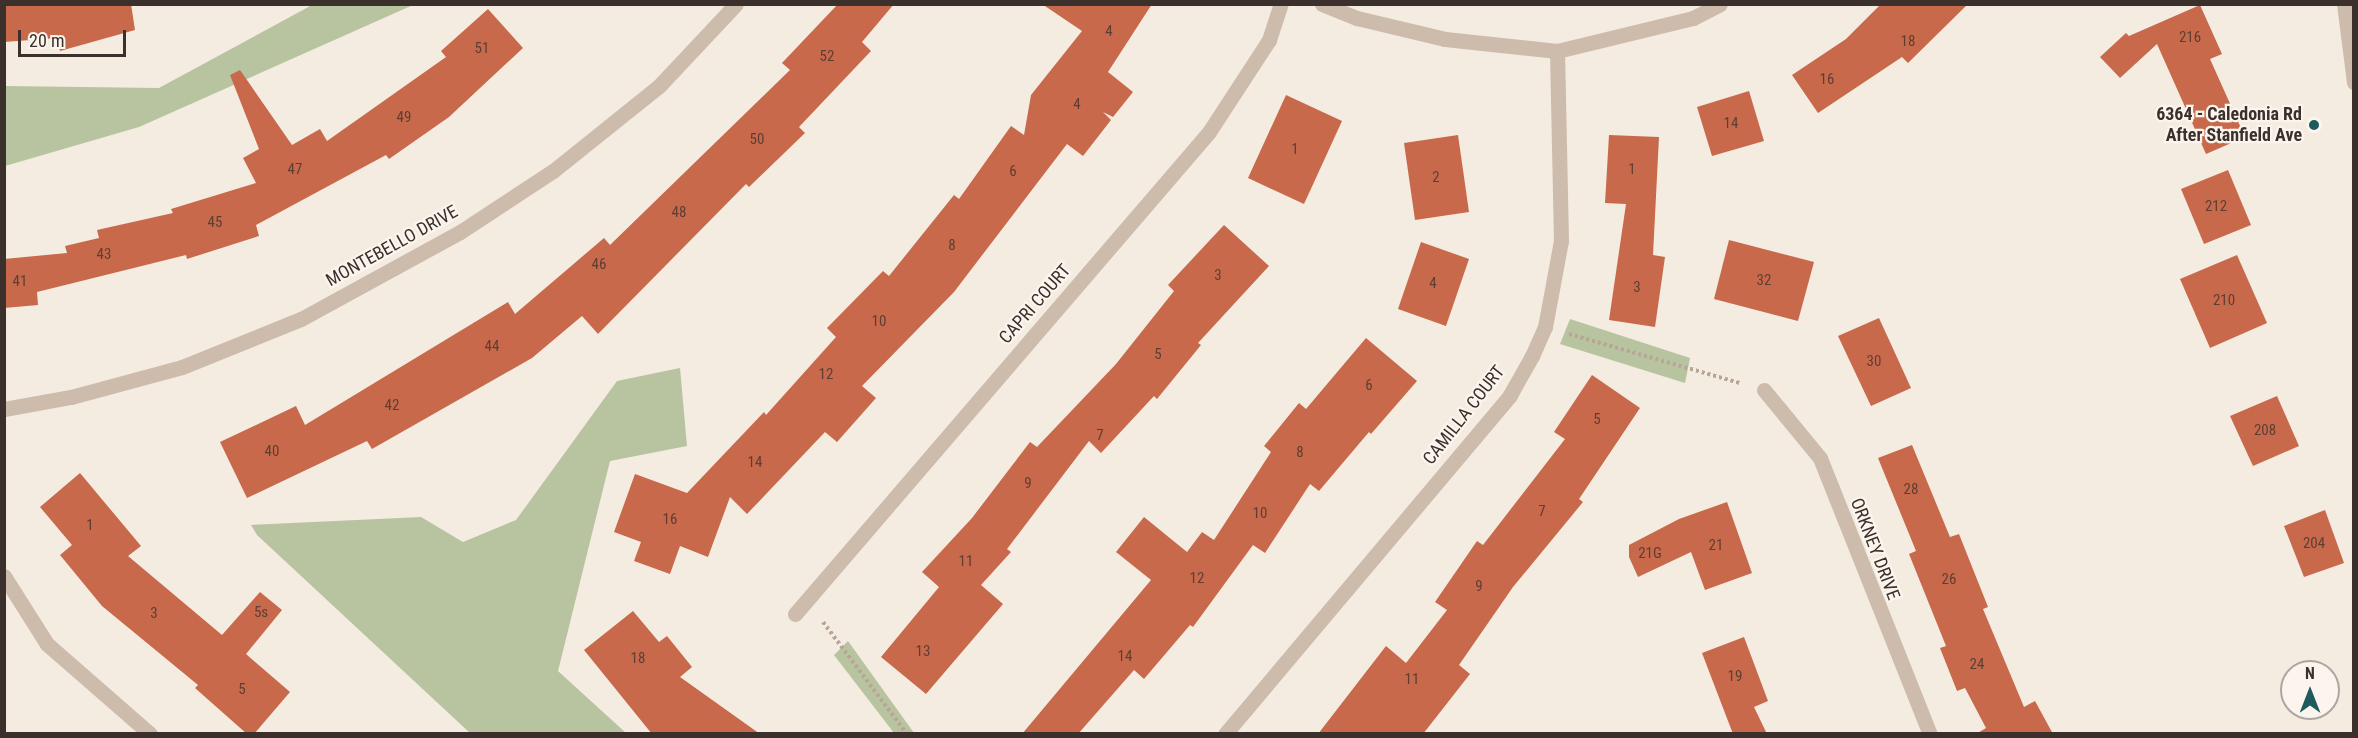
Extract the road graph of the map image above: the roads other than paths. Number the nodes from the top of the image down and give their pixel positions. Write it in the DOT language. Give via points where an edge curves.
graph roads {
  1 [pos="736,4"];
  2 [pos="1281,4"];
  3 [pos="1322,4"];
  4 [pos="1720,4"];
  5 [pos="2344,4"];
  6 [pos="1557,51"];
  7 [pos="2354,82"];
  8 [pos="1764,390"];
  9 [pos="4,409"];
  10 [pos="4,576"];
  11 [pos="795,614"];
  12 [pos="150,734"];
  13 [pos="1225,734"];
  14 [pos="1930,734"];
  1 -- 9 [label="street, MONTEBELLO DRIVE" via="659,86 553,171 450,237 301,319 182,367 71,398"];
  2 -- 11 [label="street, CAPRI COURT" via="1269,40 1209,132"];
  3 -- 6 [label="street" via="1358,18 1445,39"];
  4 -- 6 [label="street" via="1693,18"];
  5 -- 7 [label="street"];
  6 -- 13 [label="street, CAMILLA COURT" via="1561,241 1545,327 1510,394"];
  8 -- 14 [label="street, ORKNEY DRIVE" via="1820,458"];
  10 -- 12 [label="street" via="47,644"];
}
